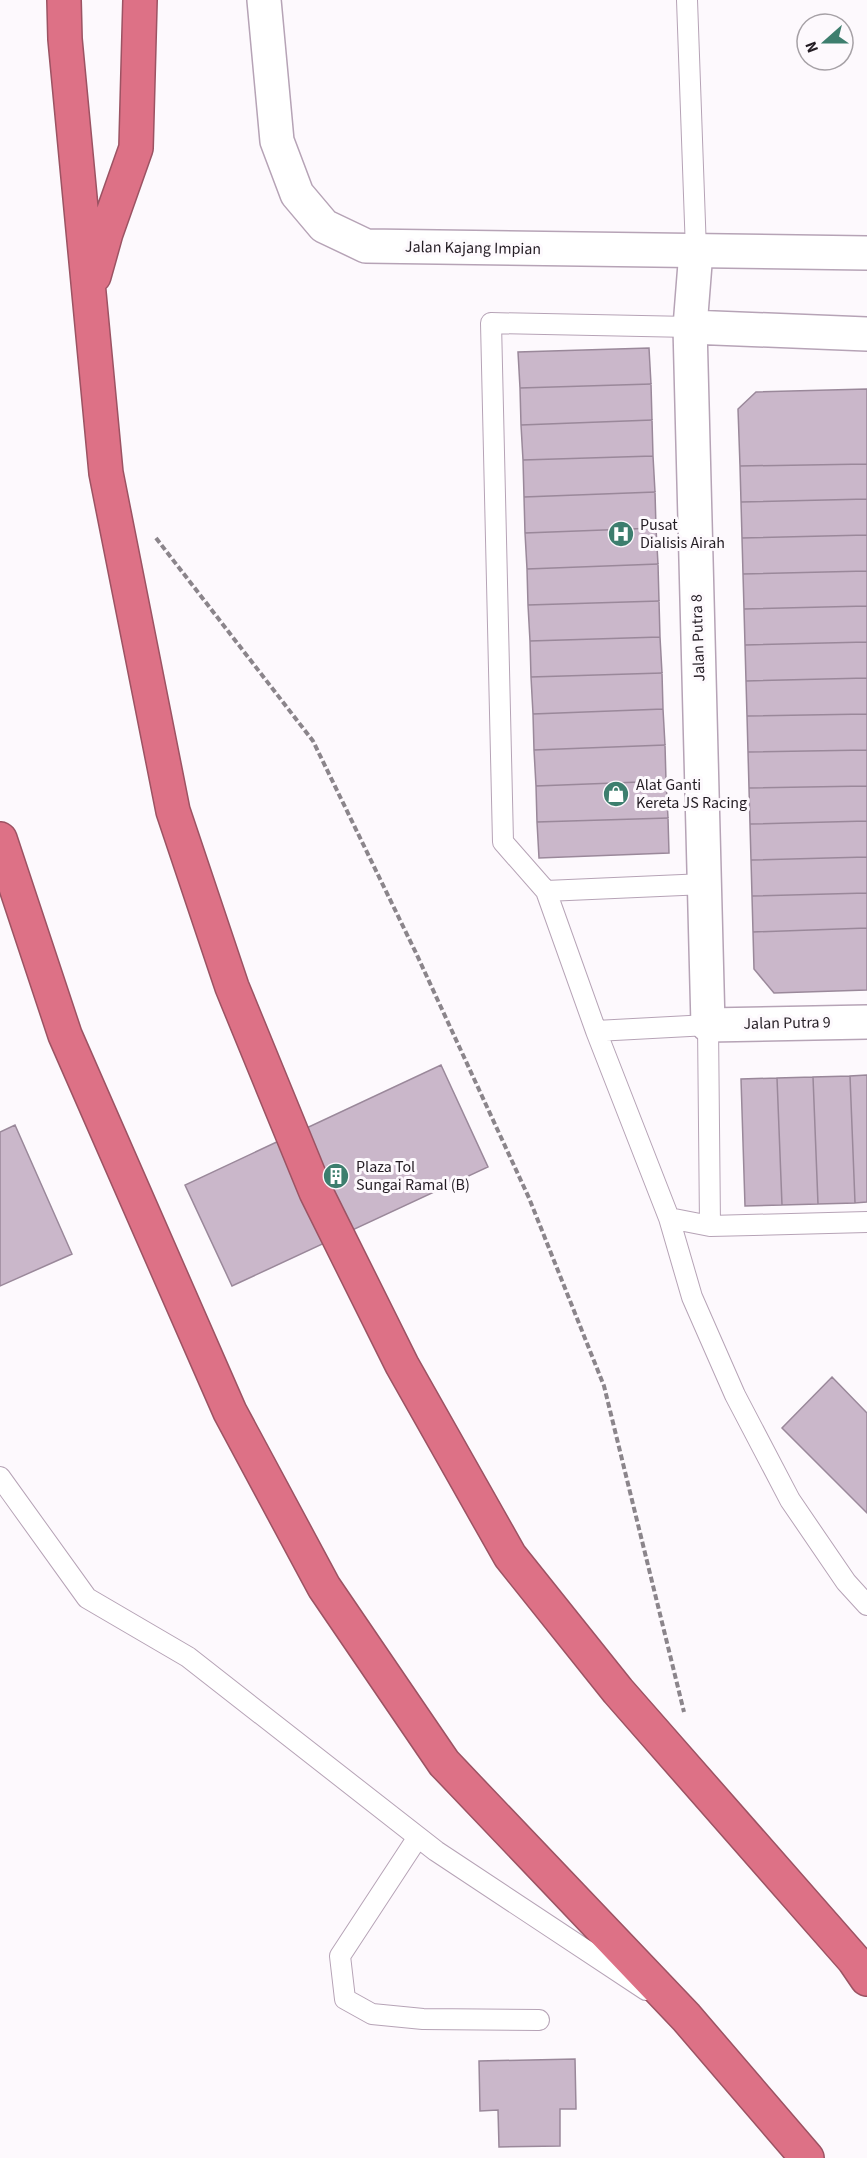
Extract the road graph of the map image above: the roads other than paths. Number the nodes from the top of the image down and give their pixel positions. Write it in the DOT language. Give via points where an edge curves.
graph roads {
  1 [pos="64,0"];
  2 [pos="140,0"];
  3 [pos="264,0"];
  4 [pos="687,0"];
  5 [pos="696,251"];
  6 [pos="867,253"];
  7 [pos="88,296"];
  8 [pos="690,327"];
  9 [pos="867,334"];
  10 [pos="0,839"];
  11 [pos="705,884"];
  12 [pos="546,891"];
  13 [pos="867,1022"];
  14 [pos="708,1025"];
  15 [pos="596,1031"];
  16 [pos="669,1218"];
  17 [pos="867,1222"];
  18 [pos="710,1226"];
  19 [pos="0,1477"];
  20 [pos="867,1605"];
  21 [pos="418,1837"];
  22 [pos="867,1979"];
  23 [pos="686,2017"];
  24 [pos="539,2020"];
  25 [pos="807,2158"];
  1 -- 7 [label="highway"];
  2 -- 7 [label="highway" via="136,148 105,233"];
  3 -- 5 [label="street, Jalan Kajang Impian" via="277,141 297,194 324,226 366,246"];
  4 -- 5 [label="lane"];
  5 -- 6 [label="street, Jalan Kajang Impian"];
  5 -- 8 [label="street, Jalan Putra 8"];
  7 -- 22 [label="highway" via="106,473 173,812 232,987 316,1192 402,1365 510,1556 618,1690"];
  8 -- 9 [label="street"];
  8 -- 11 [label="street, Jalan Putra 8"];
  8 -- 12 [label="lane" via="491,323 503,842"];
  10 -- 23 [label="highway" via="70,1046 230,1412 324,1587 444,1763"];
  11 -- 12 [label="lane"];
  11 -- 14 [label="street, Jalan Putra 8"];
  12 -- 15 [label="lane"];
  13 -- 14 [label="street, Jalan Putra 9"];
  14 -- 15 [label="lane"];
  14 -- 18 [label="lane"];
  15 -- 16 [label="lane"];
  16 -- 18 [label="lane"];
  16 -- 20 [label="lane" via="692,1296 735,1395 790,1500 846,1582"];
  17 -- 18 [label="lane"];
  19 -- 21 [label="lane" via="87,1598 188,1657"];
  21 -- 23 [label="lane"];
  21 -- 24 [label="lane" via="340,1956 345,2000 372,2014 423,2019"];
  23 -- 25 [label="highway"];
}
